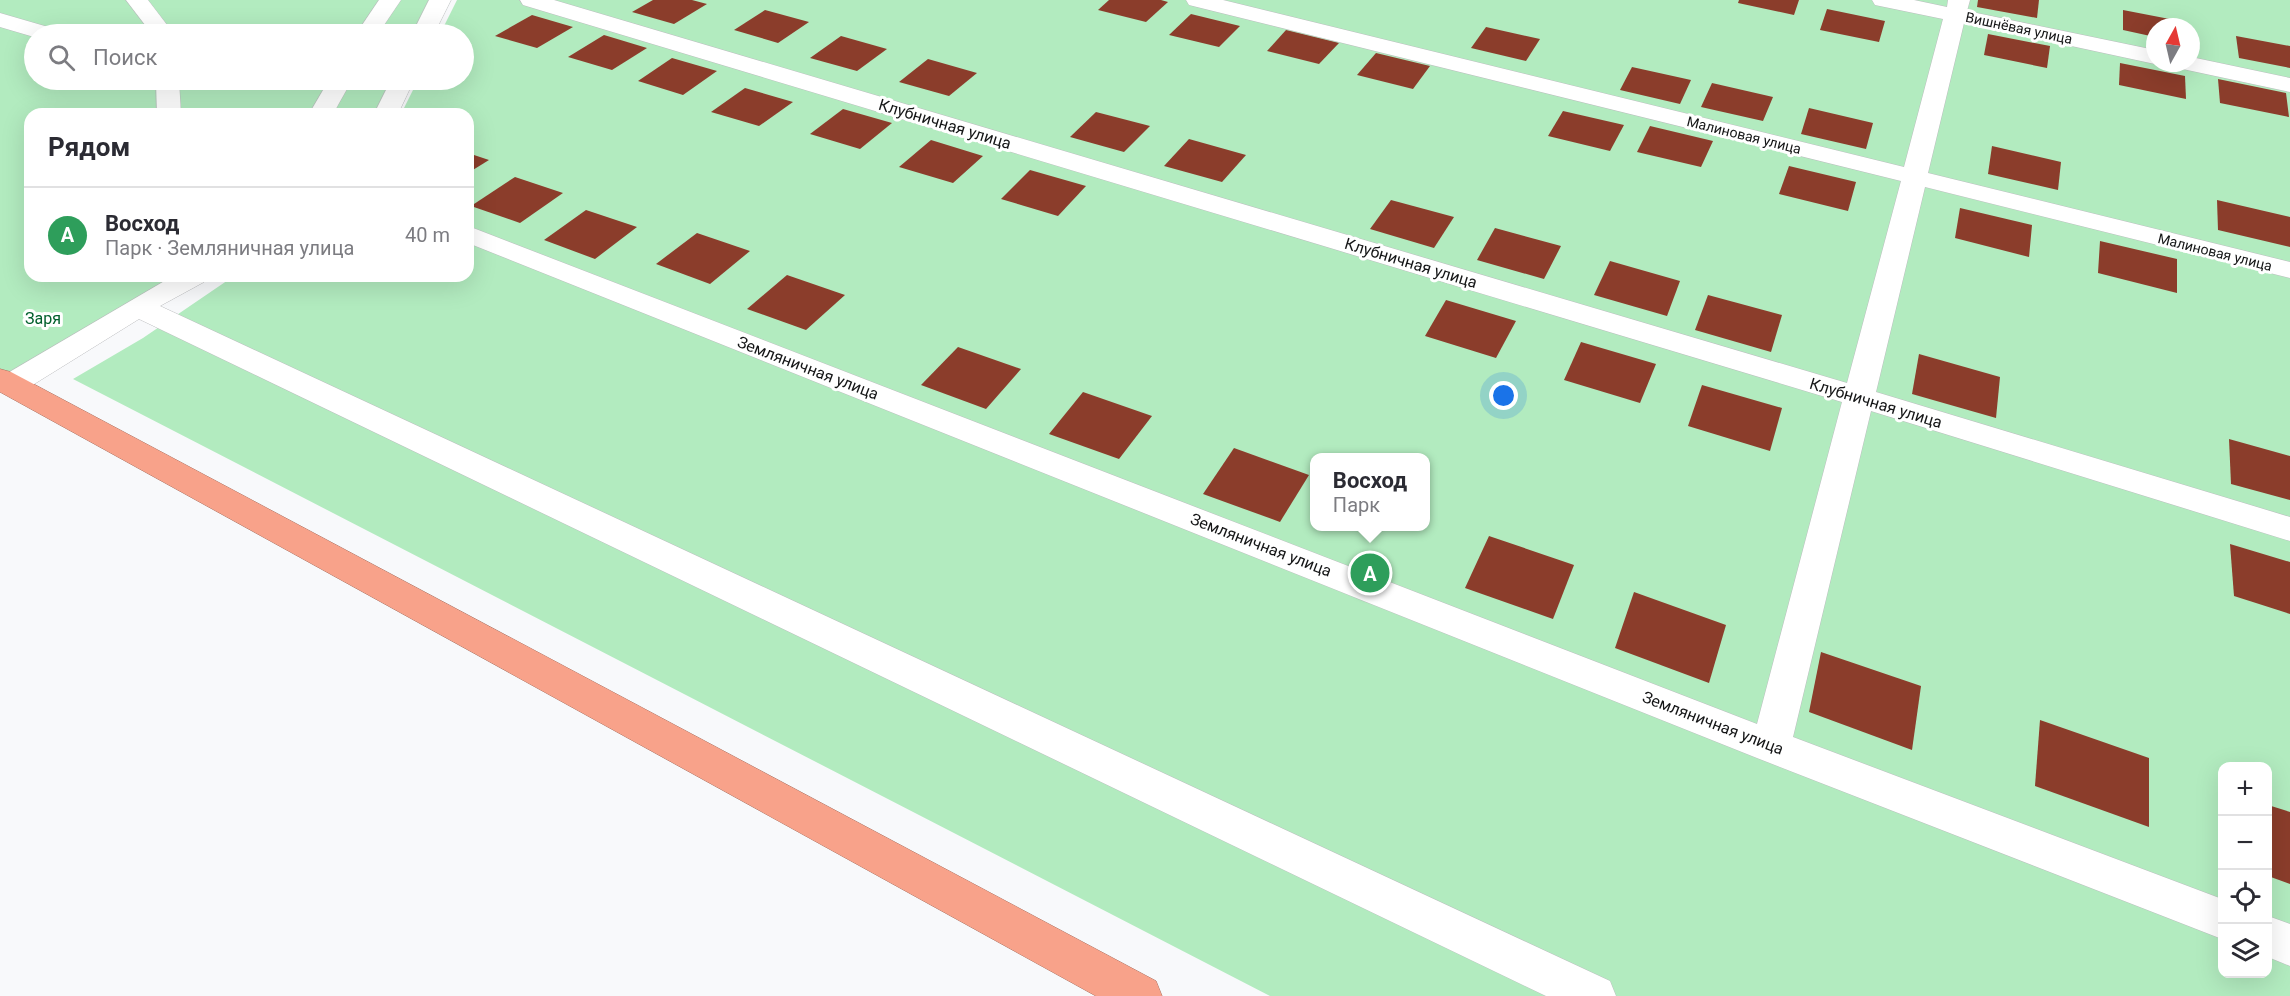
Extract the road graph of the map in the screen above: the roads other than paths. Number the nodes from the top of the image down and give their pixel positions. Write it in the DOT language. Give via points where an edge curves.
graph roads {
  1 [pos="137,0"];
  2 [pos="390,0"];
  3 [pos="440,0"];
  4 [pos="531,0"];
  5 [pos="1197,0"];
  6 [pos="1883,0"];
  7 [pos="1958,8"];
  8 [pos="0,20"];
  9 [pos="155,24"];
  10 [pos="374,24"];
  11 [pos="428,24"];
  12 [pos="24,27"];
  13 [pos="2146,55"];
  14 [pos="2200,66"];
  15 [pos="2290,85"];
  16 [pos="168,90"];
  17 [pos="334,90"];
  18 [pos="397,90"];
  19 [pos="169,108"];
  20 [pos="324,108"];
  21 [pos="389,108"];
  22 [pos="1915,178"];
  23 [pos="474,236"];
  24 [pos="2290,270"];
  25 [pos="183,282"];
  26 [pos="138,307"];
  27 [pos="6,381"];
  28 [pos="1859,398"];
  29 [pos="2290,529"];
  30 [pos="1771,746"];
  31 [pos="2218,917"];
  32 [pos="2272,938"];
  33 [pos="2290,945"];
  34 [pos="1140,996"];
  35 [pos="1594,996"];
  1 -- 9 [label="street"];
  2 -- 10 [label="street"];
  3 -- 11 [label="street"];
  4 -- 28 [label="street, Клубничная улица"];
  5 -- 22 [label="street, Малиновая улица"];
  6 -- 7 [label="street, Вишнёвая улица"];
  7 -- 13 [label="street, Вишнёвая улица"];
  7 -- 22 [label="street"];
  8 -- 12 [label="street"];
  14 -- 15 [label="street"];
  16 -- 19 [label="street"];
  17 -- 20 [label="street"];
  18 -- 21 [label="street"];
  22 -- 24 [label="street, Малиновая улица"];
  22 -- 28 [label="street"];
  23 -- 30 [label="street, Земляничная улица"];
  25 -- 26 [label="street"];
  26 -- 27 [label="street"];
  26 -- 35 [label="street"];
  27 -- 34 [label="highway"];
  28 -- 29 [label="street, Клубничная улица"];
  28 -- 30 [label="street"];
  30 -- 31 [label="street, Земляничная улица"];
  32 -- 33 [label="street"];
}
